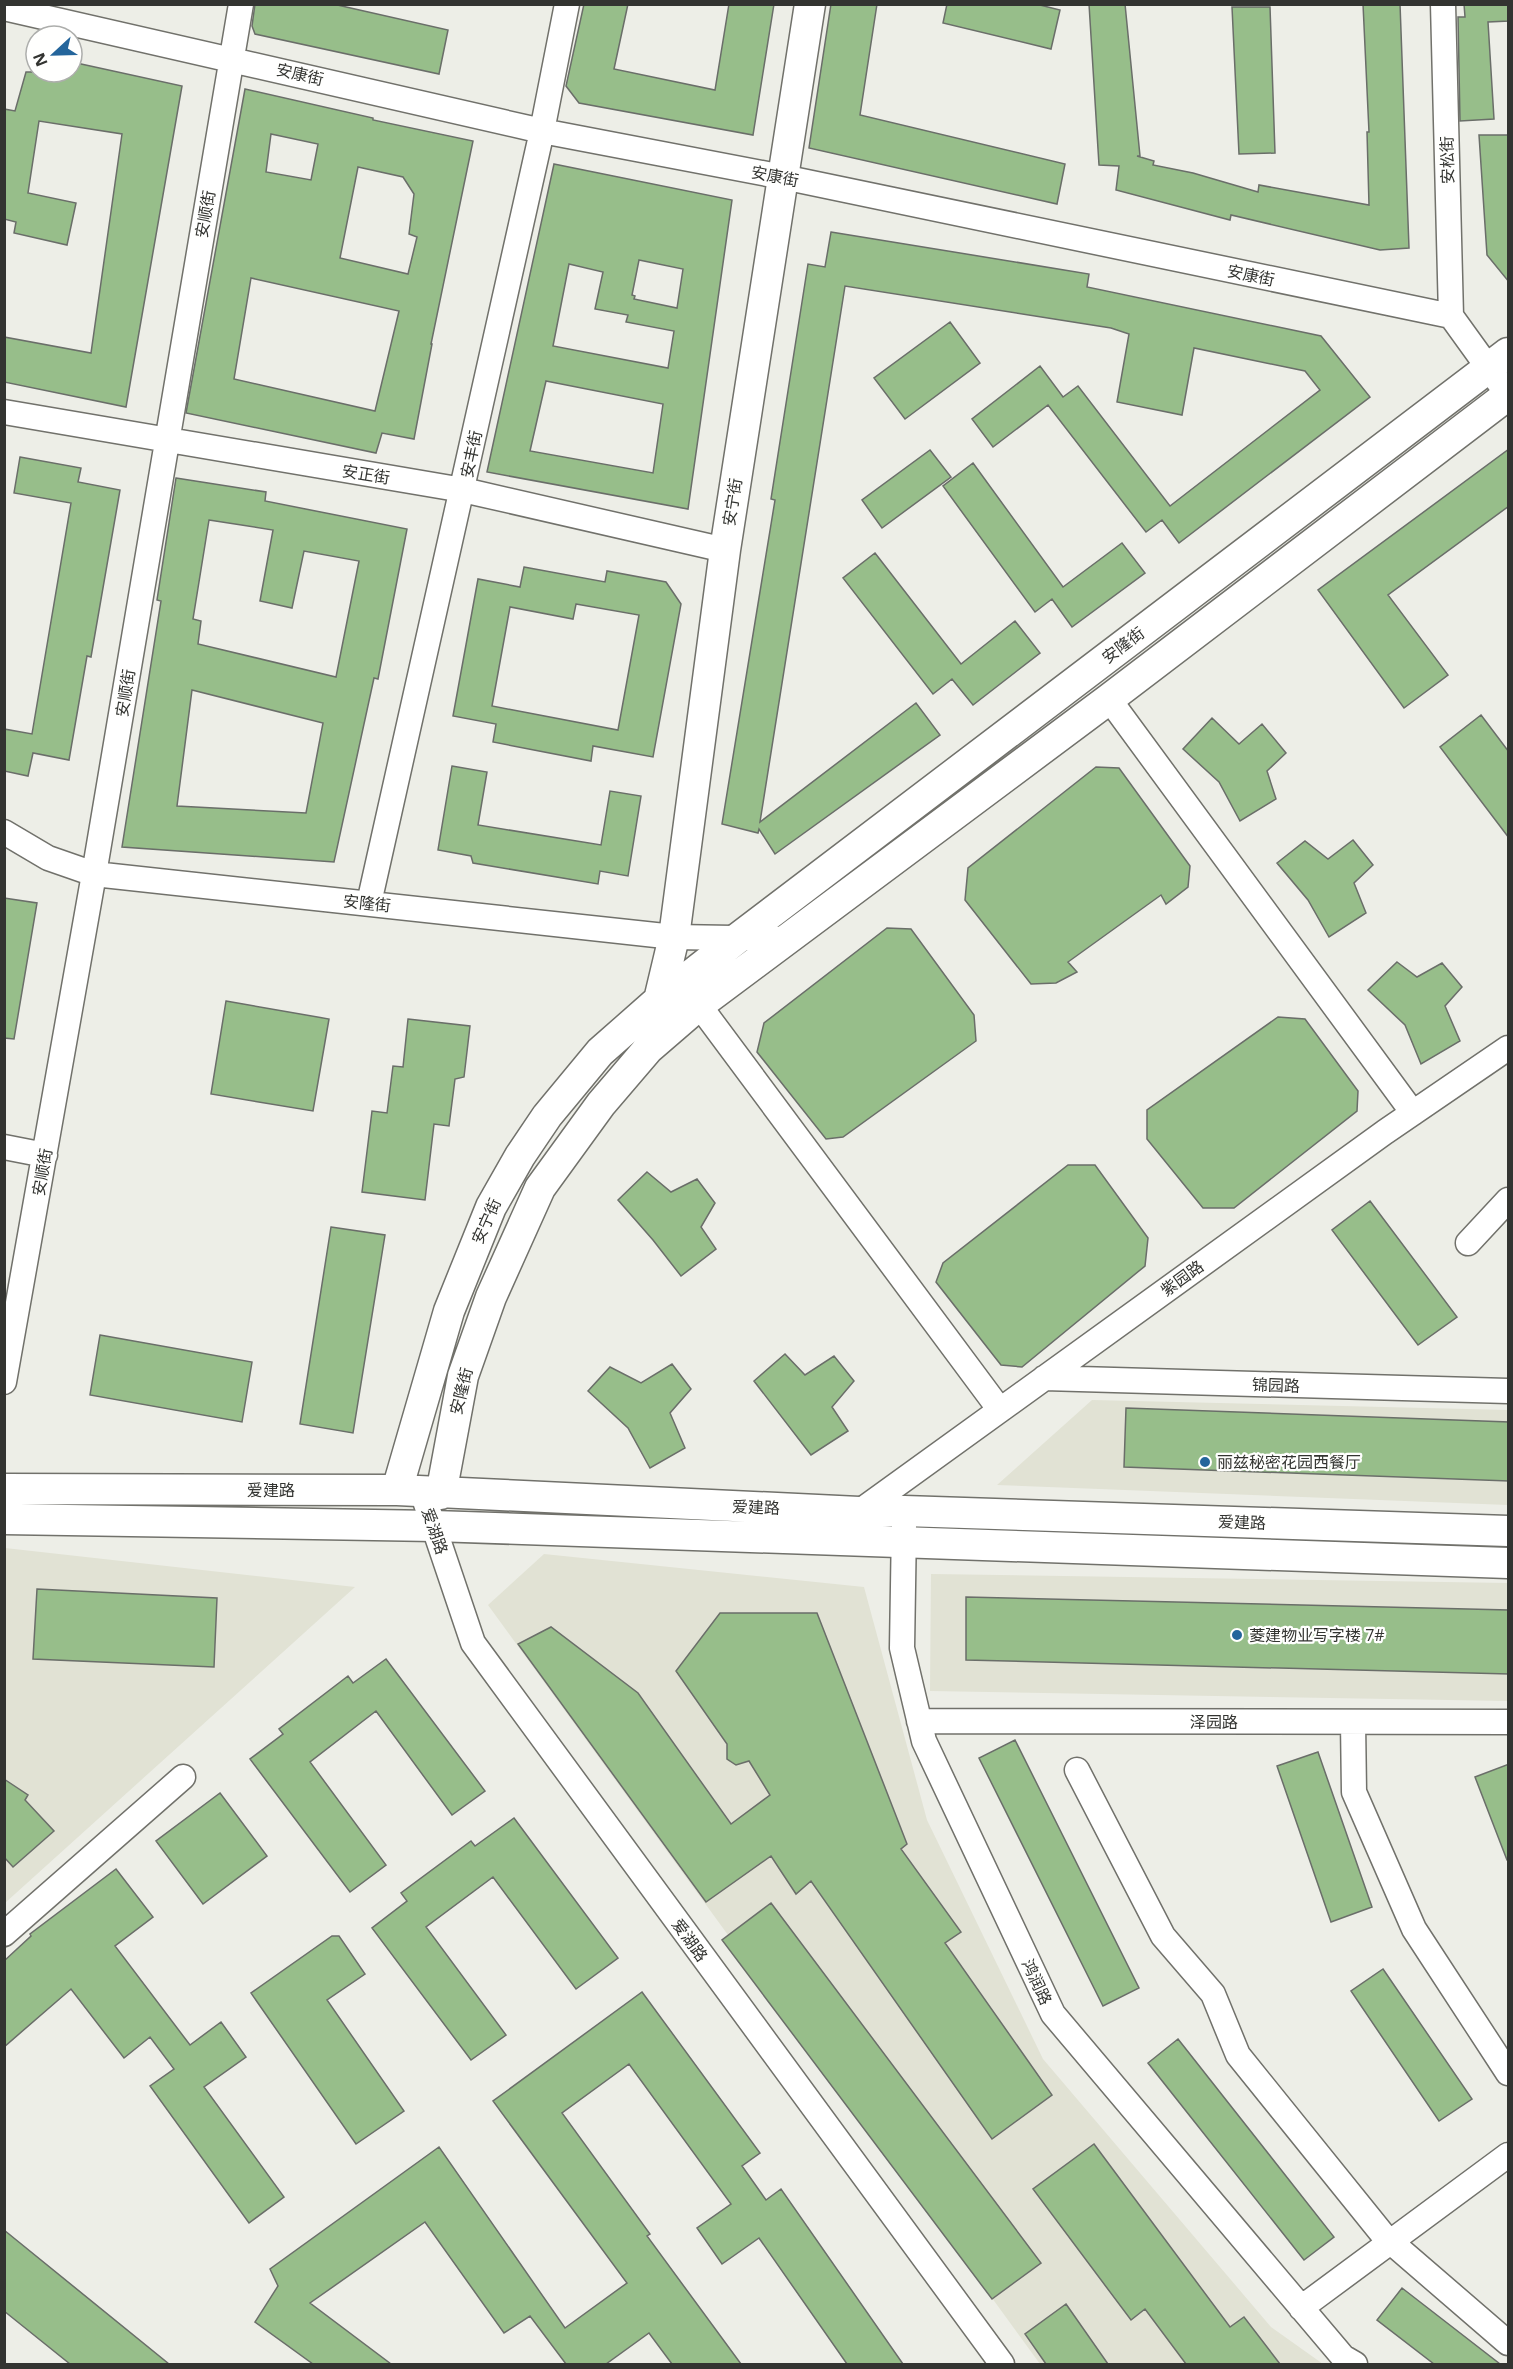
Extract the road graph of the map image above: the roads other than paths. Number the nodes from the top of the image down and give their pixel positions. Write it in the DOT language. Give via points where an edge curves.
graph roads {
  1 [pos="241,4"];
  2 [pos="567,4"];
  3 [pos="810,4"];
  4 [pos="1443,4"];
  5 [pos="4,8"];
  6 [pos="232,58"];
  7 [pos="542,131"];
  8 [pos="783,177"];
  9 [pos="1451,316"];
  10 [pos="1498,360"];
  11 [pos="1508,395"];
  12 [pos="4,412"];
  13 [pos="167,441"];
  14 [pos="463,490"];
  15 [pos="725,550"];
  16 [pos="1108,699"];
  17 [pos="4,832"];
  18 [pos="94,874"];
  19 [pos="369,903"];
  20 [pos="674,937"];
  21 [pos="738,938"];
  22 [pos="789,939"];
  23 [pos="659,1000"];
  24 [pos="699,1005"];
  25 [pos="1509,1048"];
  26 [pos="1413,1113"];
  27 [pos="4,1147"];
  28 [pos="45,1155"];
  29 [pos="1509,1200"];
  30 [pos="1468,1243"];
  31 [pos="1044,1378"];
  32 [pos="4,1382"];
  33 [pos="1509,1391"];
  34 [pos="1000,1410"];
  35 [pos="4,1489"];
  36 [pos="420,1492"];
  37 [pos="904,1510"];
  38 [pos="859,1512"];
  39 [pos="4,1519"];
  40 [pos="434,1526"];
  41 [pos="1509,1530"];
  42 [pos="903,1543"];
  43 [pos="1509,1563"];
  44 [pos="919,1721"];
  45 [pos="1353,1722"];
  46 [pos="1509,1722"];
  47 [pos="1077,1770"];
  48 [pos="183,1777"];
  49 [pos="4,1934"];
  50 [pos="1509,2073"];
  51 [pos="1509,2155"];
  52 [pos="1391,2242"];
  53 [pos="1301,2308"];
  54 [pos="1509,2343"];
  55 [pos="1002,2364"];
  56 [pos="1355,2364"];
  1 -- 6 [label="street, 安顺街"];
  2 -- 7 [label="street, 安丰街"];
  3 -- 8 [label="main road, 安宁街"];
  4 -- 9 [label="street, 安松街"];
  5 -- 6 [label="street, 安康街"];
  6 -- 7 [label="street, 安康街"];
  6 -- 13 [label="street, 安顺街"];
  7 -- 8 [label="street, 安康街"];
  7 -- 14 [label="street, 安丰街"];
  8 -- 9 [label="street, 安康街"];
  8 -- 15 [label="main road, 安宁街"];
  9 -- 10 [label="street"];
  10 -- 11 [label="street"];
  10 -- 21 [label="main road, 安隆街"];
  11 -- 16 [label="main road, 安隆街"];
  12 -- 13 [label="street, 安正街"];
  13 -- 14 [label="street, 安正街"];
  13 -- 18 [label="street, 安顺街"];
  14 -- 15 [label="street, 安正街"];
  14 -- 19 [label="street, 安丰街"];
  15 -- 20 [label="main road, 安宁街"];
  16 -- 22 [label="main road, 安隆街"];
  16 -- 26 [label="street"];
  17 -- 18 [label="street, 安隆街" via="48,858"];
  18 -- 19 [label="street, 安隆街"];
  18 -- 28 [label="street, 安顺街"];
  19 -- 20 [label="street, 安隆街"];
  20 -- 21 [label="street, 安隆街"];
  20 -- 23 [label="main road, 安宁街"];
  21 -- 22 [label="street, 安隆街"];
  21 -- 23 [label="main road, 安宁街"];
  22 -- 24 [label="main road, 安隆街"];
  23 -- 36 [label="main road, 安宁街" via="600,1052 547,1116 491,1207 449,1311"];
  24 -- 34 [label="street"];
  24 -- 36 [label="main road, 安隆街" via="648,1049 601,1104 540,1188 491,1297"];
  25 -- 26 [label="street, 紫园路"];
  26 -- 31 [label="street, 紫园路"];
  27 -- 28 [label="street"];
  28 -- 32 [label="street, 安顺街"];
  29 -- 30 [label="street"];
  31 -- 33 [label="street, 锦园路"];
  31 -- 34 [label="street, 紫园路"];
  34 -- 38 [label="street, 紫园路"];
  35 -- 36 [label="main road, 爱建路"];
  36 -- 38 [label="main road, 爱建路"];
  36 -- 40 [label="street, 爱湖路"];
  37 -- 38 [label="main road, 爱建路"];
  37 -- 41 [label="main road, 爱建路"];
  37 -- 42 [label="street, 鸿润路"];
  39 -- 40 [label="main road, 爱建路"];
  40 -- 42 [label="main road, 爱建路"];
  40 -- 55 [label="street, 爱湖路" via="473,1643"];
  42 -- 43 [label="main road, 爱建路"];
  42 -- 44 [label="street, 鸿润路" via="902,1648"];
  44 -- 45 [label="street, 泽园路"];
  44 -- 53 [label="street, 鸿润路" via="924,1741 1053,2014"];
  45 -- 46 [label="street, 泽园路"];
  45 -- 50 [label="street" via="1354,1792 1414,1929"];
  47 -- 52 [label="street" via="1163,1936 1213,1994 1238,2055"];
  48 -- 49 [label="street"];
  51 -- 52 [label="street"];
  52 -- 53 [label="street"];
  52 -- 54 [label="street"];
  53 -- 56 [label="street, 鸿润路" via="1342,2357"];
}
